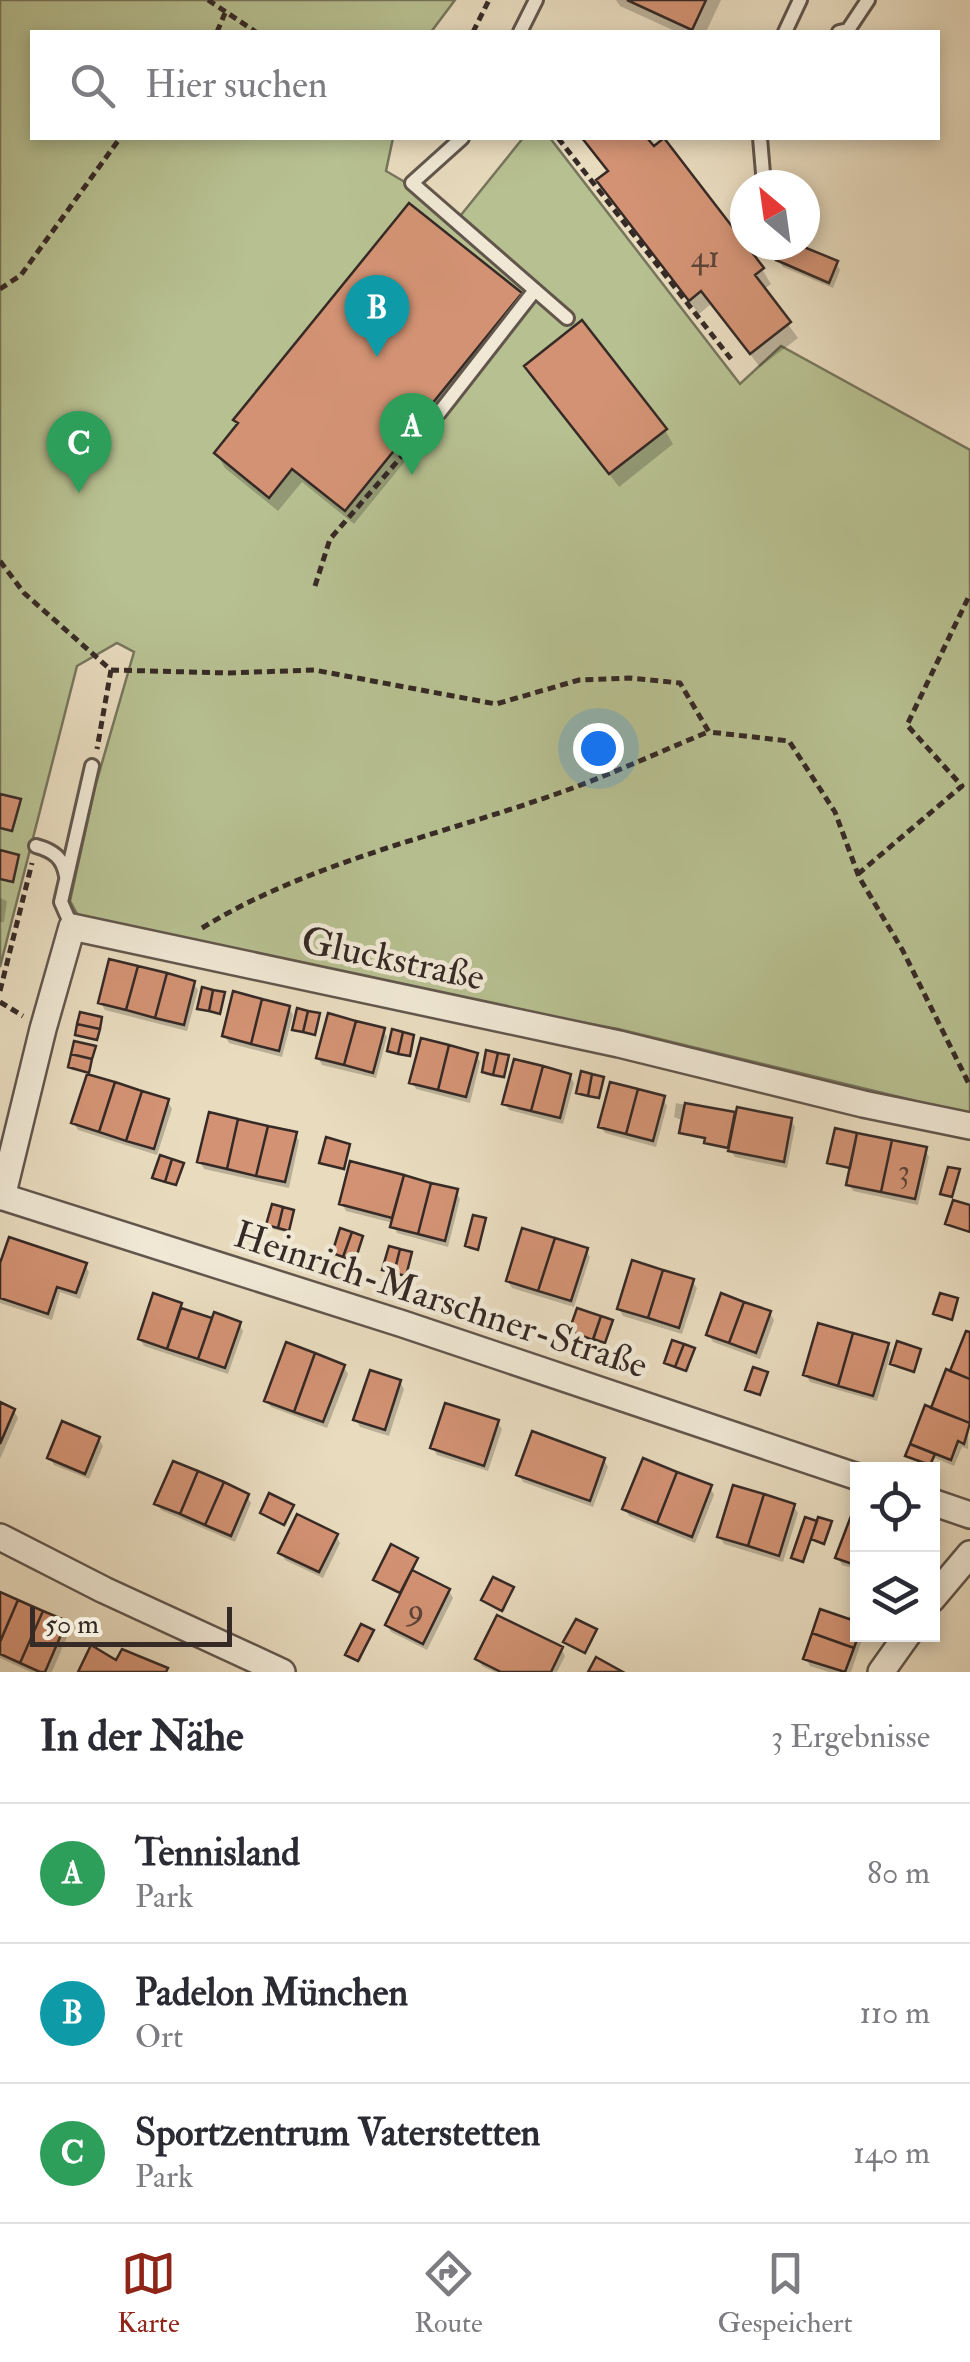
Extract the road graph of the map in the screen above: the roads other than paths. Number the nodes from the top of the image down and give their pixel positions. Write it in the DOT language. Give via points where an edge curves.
graph roads {
  1 [pos="536,0"];
  2 [pos="800,0"];
  3 [pos="868,0"];
  4 [pos="521,30"];
  5 [pos="789,30"];
  6 [pos="848,30"];
  7 [pos="460,140"];
  8 [pos="760,140"];
  9 [pos="763,170"];
  10 [pos="535,290"];
  11 [pos="567,318"];
  12 [pos="440,412"];
  13 [pos="92,766"];
  14 [pos="36,846"];
  15 [pos="66,879"];
  16 [pos="72,927"];
  17 [pos="970,1126"];
  18 [pos="1,1196"];
  19 [pos="850,1474"];
  20 [pos="940,1505"];
  21 [pos="970,1515"];
  22 [pos="0,1537"];
  23 [pos="970,1554"];
  24 [pos="940,1590"];
  25 [pos="903,1642"];
  26 [pos="282,1672"];
  27 [pos="882,1672"];
  1 -- 4 [label="lane"];
  2 -- 5 [label="lane"];
  3 -- 6 [label="lane"];
  7 -- 10 [label="lane" via="412,183"];
  8 -- 9 [label="lane"];
  10 -- 11 [label="lane"];
  10 -- 12 [label="lane"];
  13 -- 15 [label="lane"];
  14 -- 15 [label="lane" via="57,855"];
  15 -- 16 [label="lane" via="61,902"];
  16 -- 17 [label="street, Gluckstraße"];
  16 -- 18 [label="street"];
  18 -- 19 [label="street, Heinrich-Marschner-Straße"];
  20 -- 21 [label="street"];
  22 -- 26 [label="street"];
  23 -- 24 [label="street"];
  25 -- 27 [label="street"];
}
